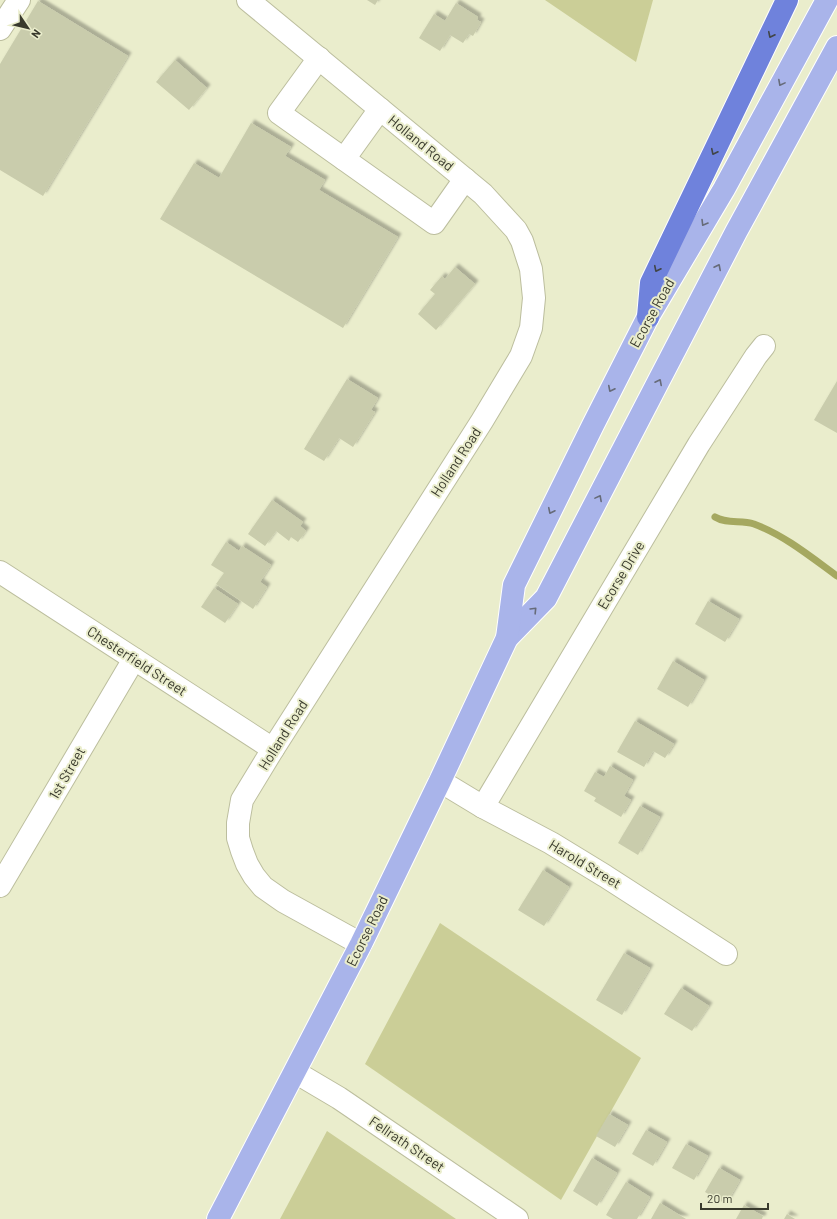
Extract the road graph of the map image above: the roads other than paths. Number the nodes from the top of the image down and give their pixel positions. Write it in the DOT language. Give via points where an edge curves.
graph roads {
  1 [pos="19,0"];
  2 [pos="248,0"];
  3 [pos="788,0"];
  4 [pos="827,0"];
  5 [pos="0,29"];
  6 [pos="837,47"];
  7 [pos="319,58"];
  8 [pos="380,109"];
  9 [pos="344,159"];
  10 [pos="465,179"];
  11 [pos="648,317"];
  12 [pos="764,346"];
  13 [pos="2,578"];
  14 [pos="507,638"];
  15 [pos="134,659"];
  16 [pos="273,749"];
  17 [pos="440,781"];
  18 [pos="483,807"];
  19 [pos="0,886"];
  20 [pos="361,944"];
  21 [pos="726,954"];
  22 [pos="295,1072"];
  23 [pos="218,1219"];
  24 [pos="517,1219"];
  1 -- 5 [label="street"];
  2 -- 7 [label="street, Holland Road"];
  3 -- 11 [label="highway, one-way" via="651,283"];
  4 -- 11 [label="main road, Ecorse Road, one-way" via="724,189"];
  14 -- 6 [label="main road, Ecorse Road, one-way" via="546,598 736,232"];
  7 -- 8 [label="street, Holland Road"];
  7 -- 9 [label="street" via="279,113"];
  8 -- 9 [label="street"];
  8 -- 10 [label="street, Holland Road"];
  9 -- 10 [label="street" via="434,223"];
  10 -- 16 [label="street, Holland Road" via="483,194 516,230 522,241 531,269 534,298 531,328 521,356 482,421"];
  11 -- 14 [label="main road, Ecorse Road, one-way" via="514,585"];
  12 -- 18 [label="street, Ecorse Drive" via="699,444"];
  13 -- 15 [label="street, Chesterfield Street"];
  14 -- 17 [label="main road, Ecorse Road"];
  15 -- 16 [label="street, Chesterfield Street"];
  15 -- 19 [label="street, 1st Street"];
  16 -- 20 [label="street, Holland Road" via="242,800 238,838 247,864 264,887 282,901"];
  17 -- 18 [label="street, Harold Street"];
  17 -- 20 [label="main road, Ecorse Road"];
  18 -- 21 [label="street, Harold Street" via="551,843"];
  20 -- 22 [label="main road, Ecorse Road"];
  22 -- 23 [label="main road, Ecorse Road"];
  22 -- 24 [label="street, Fellrath Street" via="339,1098"];
}
